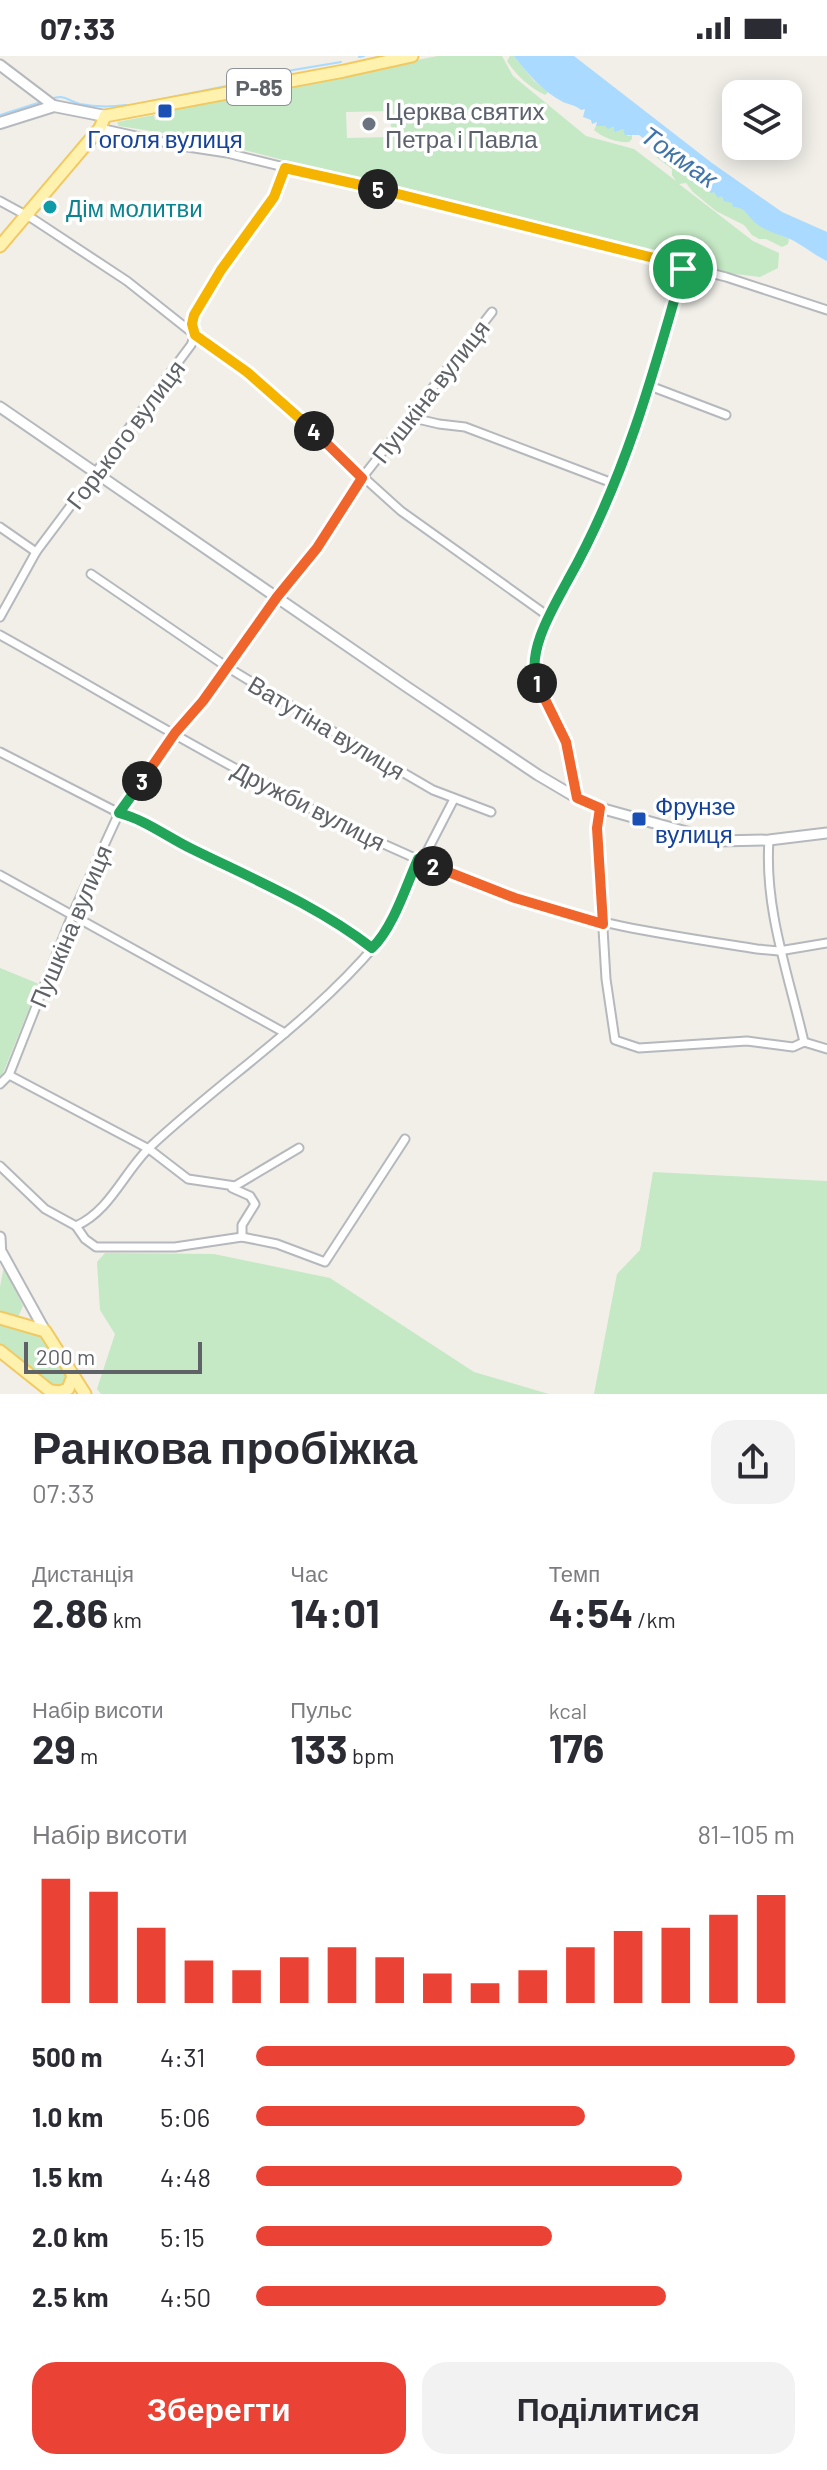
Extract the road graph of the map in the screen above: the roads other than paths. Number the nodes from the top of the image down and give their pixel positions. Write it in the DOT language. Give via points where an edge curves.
graph roads {
  1 [pos="412,56"];
  2 [pos="0,65"];
  3 [pos="54,106"];
  4 [pos="105,116"];
  5 [pos="0,123"];
  6 [pos="100,128"];
  7 [pos="285,168"];
  8 [pos="0,201"];
  9 [pos="26,216"];
  10 [pos="0,246"];
  11 [pos="683,269"];
  12 [pos="827,310"];
  13 [pos="492,312"];
  14 [pos="195,335"];
  15 [pos="650,386"];
  16 [pos="0,407"];
  17 [pos="726,415"];
  18 [pos="409,417"];
  19 [pos="96,473"];
  20 [pos="362,478"];
  21 [pos="615,484"];
  22 [pos="0,527"];
  23 [pos="36,552"];
  24 [pos="91,574"];
  25 [pos="277,597"];
  26 [pos="548,616"];
  27 [pos="0,617"];
  28 [pos="0,635"];
  29 [pos="227,667"];
  30 [pos="175,733"];
  31 [pos="0,752"];
  32 [pos="577,798"];
  33 [pos="454,799"];
  34 [pos="600,808"];
  35 [pos="491,812"];
  36 [pos="119,813"];
  37 [pos="827,833"];
  38 [pos="769,840"];
  39 [pos="420,860"];
  40 [pos="0,875"];
  41 [pos="72,915"];
  42 [pos="603,924"];
  43 [pos="827,943"];
  44 [pos="372,948"];
  45 [pos="779,951"];
  46 [pos="285,1033"];
  47 [pos="804,1042"];
  48 [pos="827,1049"];
  49 [pos="9,1075"];
  50 [pos="0,1084"];
  51 [pos="405,1139"];
  52 [pos="299,1148"];
  53 [pos="149,1149"];
  54 [pos="0,1166"];
  55 [pos="221,1185"];
  56 [pos="76,1226"];
  57 [pos="0,1237"];
  58 [pos="242,1237"];
  59 [pos="1,1258"];
  60 [pos="0,1318"];
  61 [pos="45,1331"];
  62 [pos="0,1351"];
  63 [pos="73,1376"];
  64 [pos="53,1392"];
  65 [pos="85,1394"];
  1 -- 4 [label="main road, Р-85"];
  2 -- 3 [label="street"];
  3 -- 4 [label="main road"];
  3 -- 5 [label="main road"];
  4 -- 6 [label="main road"];
  6 -- 7 [label="street"];
  6 -- 9 [label="main road"];
  7 -- 11 [label="street"];
  7 -- 14 [label="street, Горького вулиця" via="274,197 194,315"];
  8 -- 9 [label="street"];
  9 -- 10 [label="main road"];
  9 -- 14 [label="street" via="127,281"];
  11 -- 12 [label="street" via="726,277"];
  11 -- 15 [label="street"];
  13 -- 18 [label="street, Пушкіна вулиця"];
  14 -- 19 [label="street, Горького вулиця"];
  14 -- 20 [label="street" via="247,372"];
  15 -- 17 [label="street"];
  15 -- 21 [label="street"];
  16 -- 19 [label="street"];
  18 -- 20 [label="street, Пушкіна вулиця"];
  18 -- 21 [label="street" via="465,427"];
  19 -- 23 [label="street, Горького вулиця"];
  19 -- 25 [label="street"];
  20 -- 25 [label="street, Пушкіна вулиця" via="317,548"];
  20 -- 26 [label="street"];
  21 -- 26 [label="street"];
  22 -- 23 [label="street"];
  23 -- 27 [label="street, Горького вулиця"];
  24 -- 29 [label="street, Ватутіна вулиця"];
  25 -- 29 [label="street, Пушкіна вулиця"];
  25 -- 32 [label="street"];
  26 -- 32 [label="street" via="533,671 566,742"];
  28 -- 30 [label="street, Дружби вулиця"];
  29 -- 30 [label="street, Пушкіна вулиця"];
  29 -- 33 [label="street, Ватутіна вулиця"];
  30 -- 36 [label="street, Пушкіна вулиця"];
  30 -- 39 [label="street, Дружби вулиця"];
  31 -- 36 [label="street"];
  32 -- 34 [label="street"];
  33 -- 35 [label="street, Ватутіна вулиця"];
  33 -- 39 [label="street"];
  34 -- 38 [label="street" via="719,841"];
  34 -- 42 [label="street"];
  36 -- 41 [label="street, Пушкіна вулиця"];
  36 -- 44 [label="street" via="139,818 315,910"];
  37 -- 38 [label="street"];
  38 -- 45 [label="street"];
  39 -- 42 [label="street, Дружби вулиця" via="515,898"];
  39 -- 44 [label="street"];
  40 -- 41 [label="street"];
  41 -- 46 [label="street"];
  41 -- 49 [label="street, Пушкіна вулиця"];
  42 -- 45 [label="street, Дружби вулиця"];
  42 -- 47 [label="street" via="615,1040 639,1048 747,1041 793,1047"];
  43 -- 45 [label="street, Дружби вулиця"];
  44 -- 46 [label="street"];
  45 -- 47 [label="street"];
  46 -- 53 [label="street"];
  47 -- 48 [label="street"];
  49 -- 50 [label="street, Пушкіна вулиця"];
  49 -- 53 [label="street"];
  51 -- 58 [label="street" via="325,1262"];
  52 -- 55 [label="street" via="235,1186"];
  53 -- 55 [label="street" via="188,1179"];
  53 -- 56 [label="street" via="102,1209"];
  54 -- 56 [label="street" via="45,1209"];
  55 -- 58 [label="street" via="240,1190 255,1204 242,1225"];
  56 -- 58 [label="street" via="85,1239 107,1249 175,1247"];
  57 -- 59 [label="street"];
  59 -- 61 [label="street"];
  60 -- 61 [label="main road"];
  61 -- 63 [label="main road"];
  62 -- 64 [label="main road"];
  63 -- 64 [label="main road" via="68,1389"];
  63 -- 65 [label="main road"];
}
